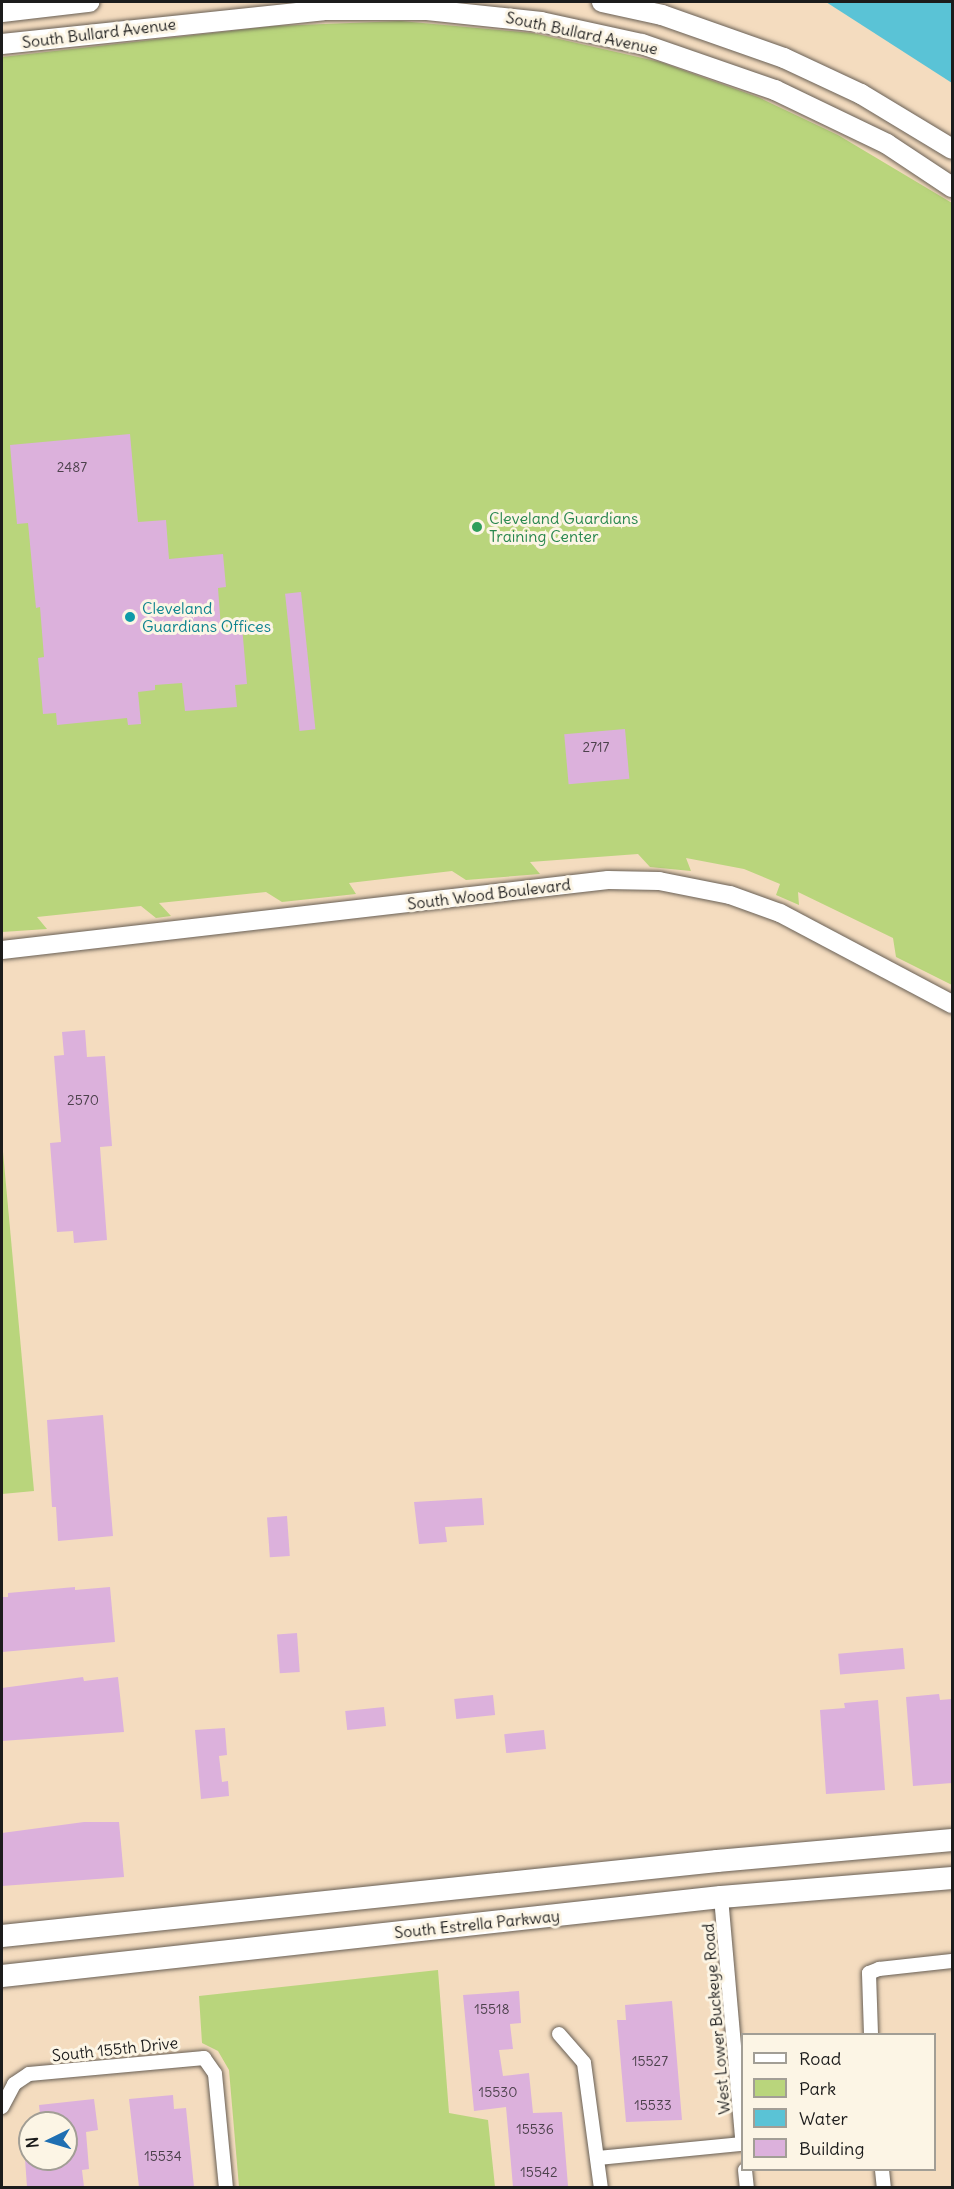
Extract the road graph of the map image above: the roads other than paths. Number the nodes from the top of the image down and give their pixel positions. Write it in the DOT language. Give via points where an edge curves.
graph roads {
  1 [pos="89,2"];
  2 [pos="602,2"];
  3 [pos="2,12"];
  4 [pos="2,44"];
  5 [pos="952,148"];
  6 [pos="952,187"];
  7 [pos="2,950"];
  8 [pos="952,1004"];
  9 [pos="952,1840"];
  10 [pos="717,1861"];
  11 [pos="952,1878"];
  12 [pos="722,1897"];
  13 [pos="2,1936"];
  14 [pos="952,1961"];
  15 [pos="2,1976"];
  16 [pos="871,2033"];
  17 [pos="560,2034"];
  18 [pos="2,2107"];
  19 [pos="741,2126"];
  20 [pos="741,2144"];
  21 [pos="598,2158"];
  22 [pos="746,2171"];
  23 [pos="882,2171"];
  24 [pos="226,2187"];
  25 [pos="601,2187"];
  26 [pos="747,2187"];
  27 [pos="884,2187"];
  1 -- 3 [label="main road, South Bullard Avenue"];
  2 -- 5 [label="main road, South Bullard Avenue" via="662,15 784,58 861,94"];
  4 -- 6 [label="main road, South Bullard Avenue" via="322,10 427,10 541,22 642,44 775,90 886,144"];
  7 -- 8 [label="street, South Wood Boulevard" via="608,880 659,881 730,895 780,913"];
  9 -- 10 [label="main road"];
  10 -- 12 [label="main road"];
  10 -- 13 [label="main road"];
  11 -- 12 [label="main road, South Estrella Parkway"];
  12 -- 15 [label="main road, South Estrella Parkway"];
  12 -- 19 [label="street, West Lower Buckeye Road"];
  14 -- 16 [label="street" via="869,1973"];
  17 -- 21 [label="street" via="584,2063"];
  18 -- 24 [label="street, South 155th Drive" via="14,2084 30,2074 204,2058 215,2074"];
  20 -- 21 [label="street"];
  21 -- 25 [label="street"];
  22 -- 26 [label="street"];
  23 -- 27 [label="street"];
}
